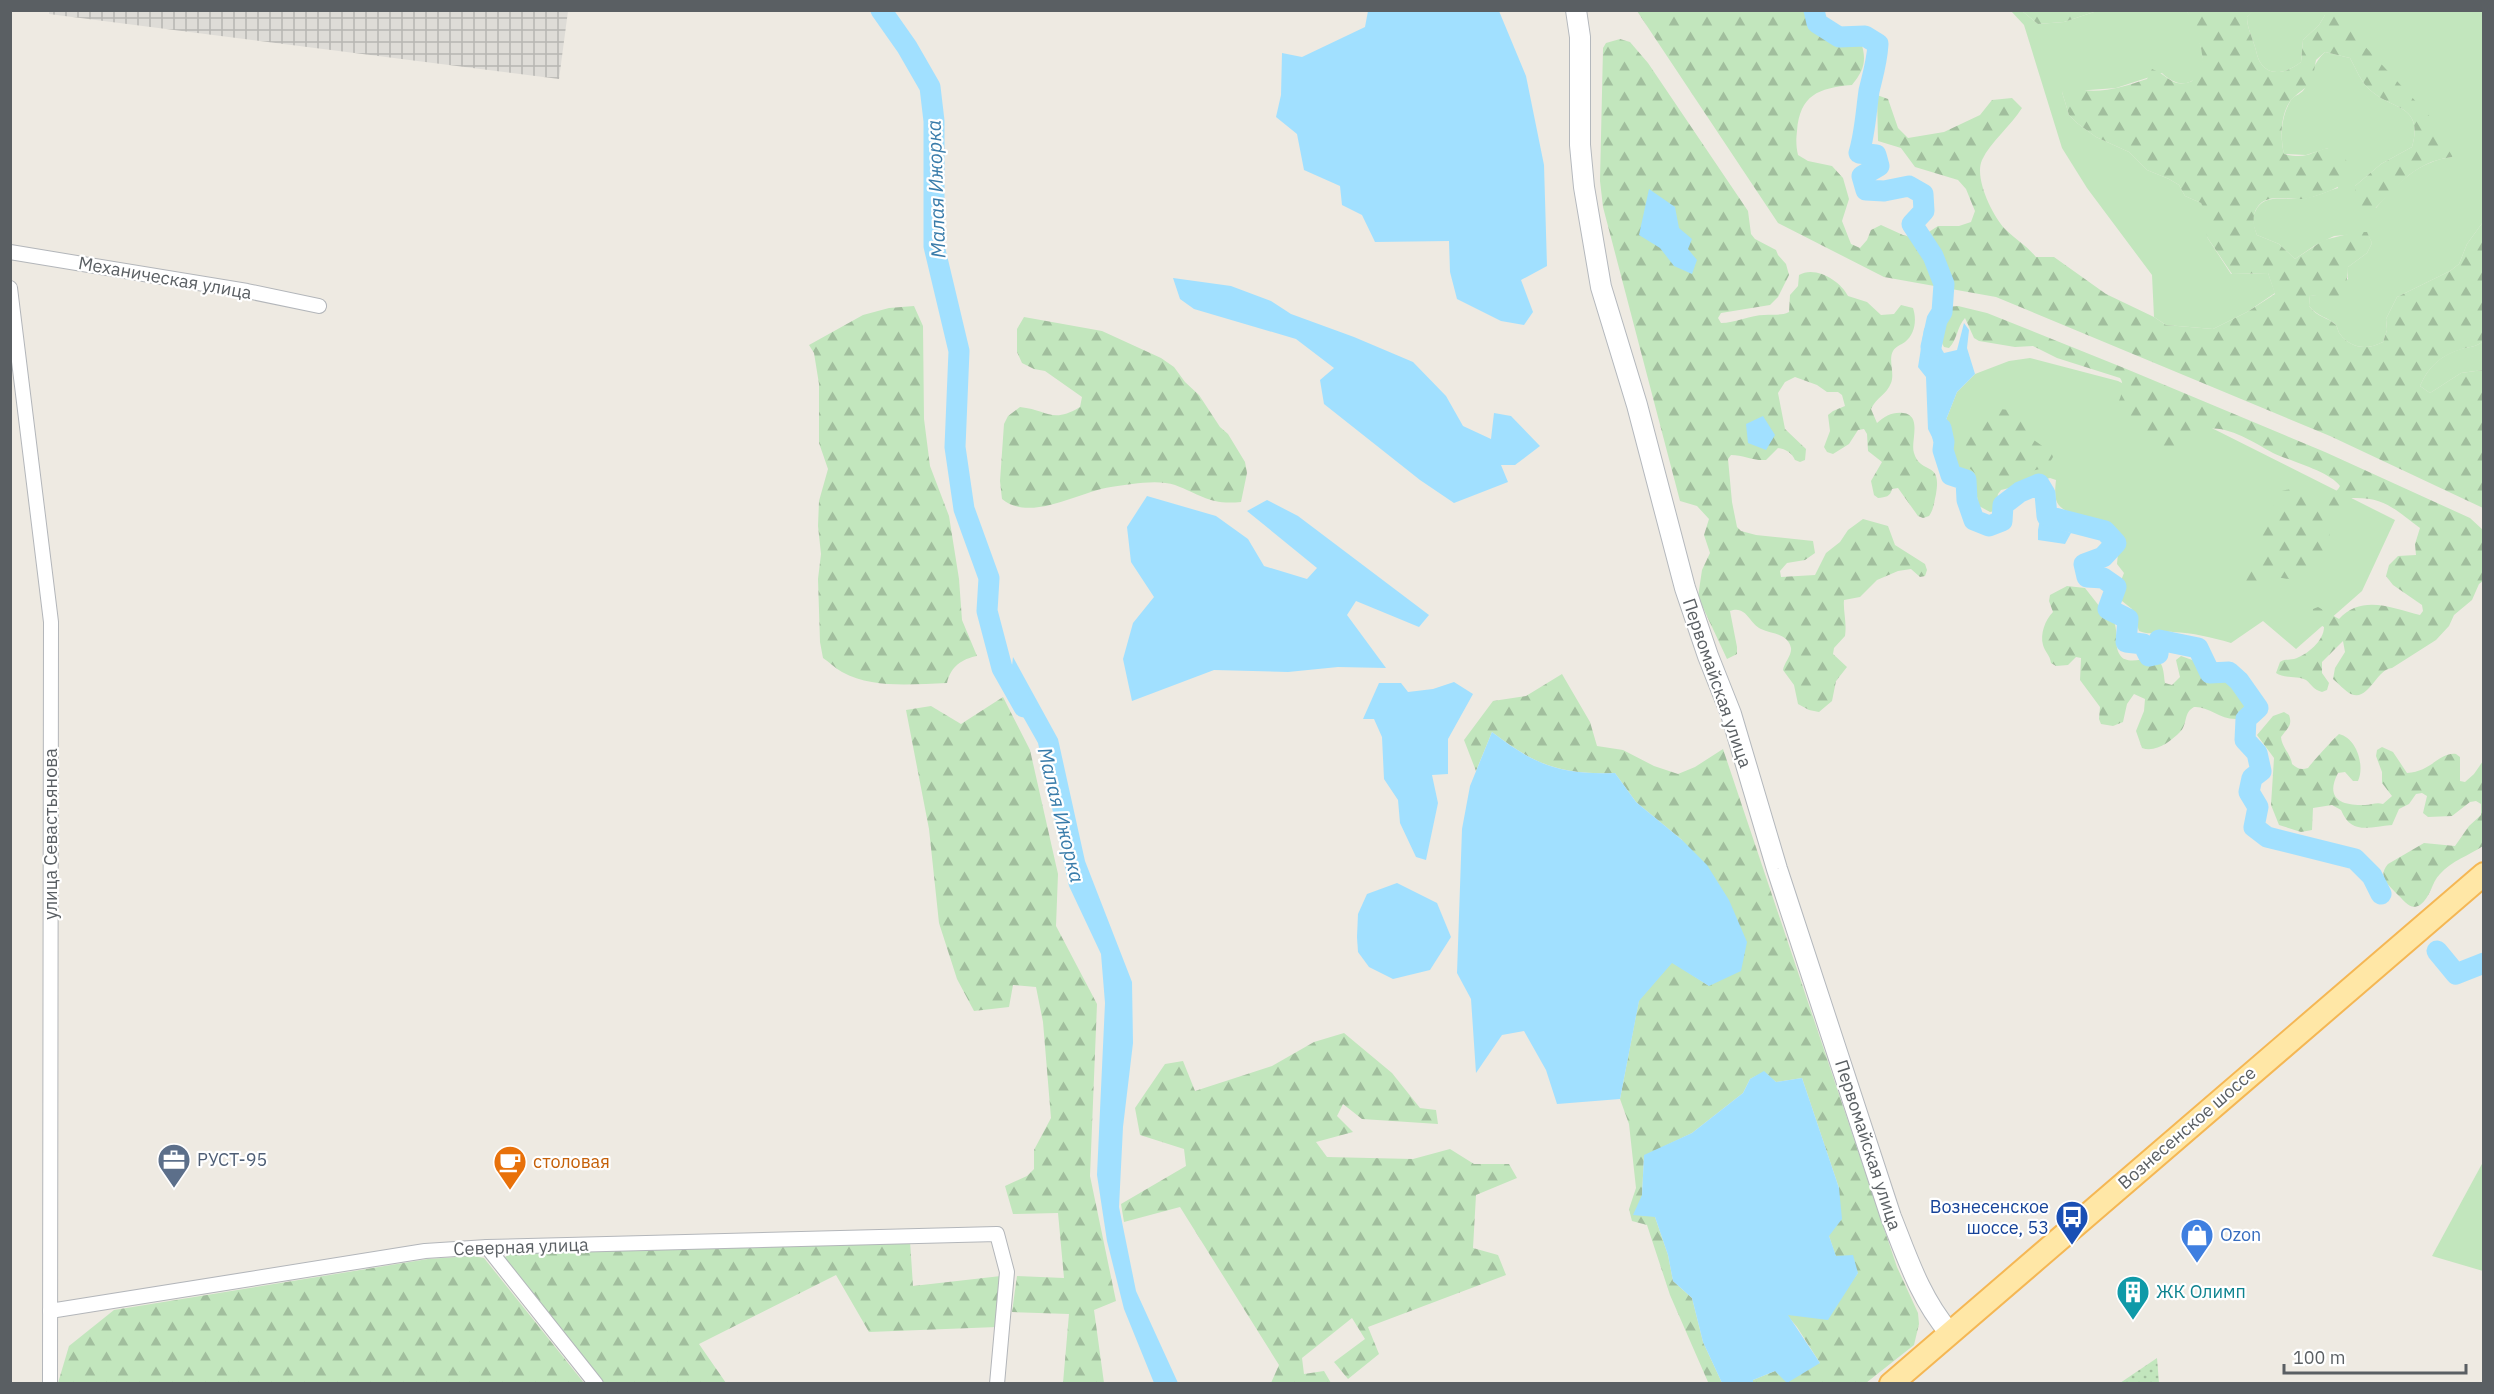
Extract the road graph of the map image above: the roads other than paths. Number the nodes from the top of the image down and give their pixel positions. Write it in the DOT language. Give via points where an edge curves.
graph roads {
  1 [pos="1576,10"];
  2 [pos="10,252"];
  3 [pos="10,288"];
  4 [pos="319,306"];
  5 [pos="2484,874"];
  6 [pos="487,1247"];
  7 [pos="50,1311"];
  8 [pos="1949,1332"];
  9 [pos="50,1383"];
  10 [pos="596,1383"];
  11 [pos="997,1383"];
  12 [pos="1891,1383"];
  1 -- 8 [label="street, Первомайская улица" via="1581,59 1580,145 1594,254 1685,588 1731,714 1908,1265 1929,1306"];
  2 -- 4 [label="street, Механическая улица"];
  3 -- 7 [label="street, улица Севастьянова" via="51,622"];
  5 -- 8 [label="main road, Вознесенское шоссе"];
  6 -- 7 [label="street, Северная улица" via="425,1251"];
  6 -- 10 [label="street"];
  6 -- 11 [label="street, Северная улица" via="997,1234 1007,1272"];
  7 -- 9 [label="street, улица Севастьянова"];
  8 -- 12 [label="main road, Вознесенское шоссе"];
}
